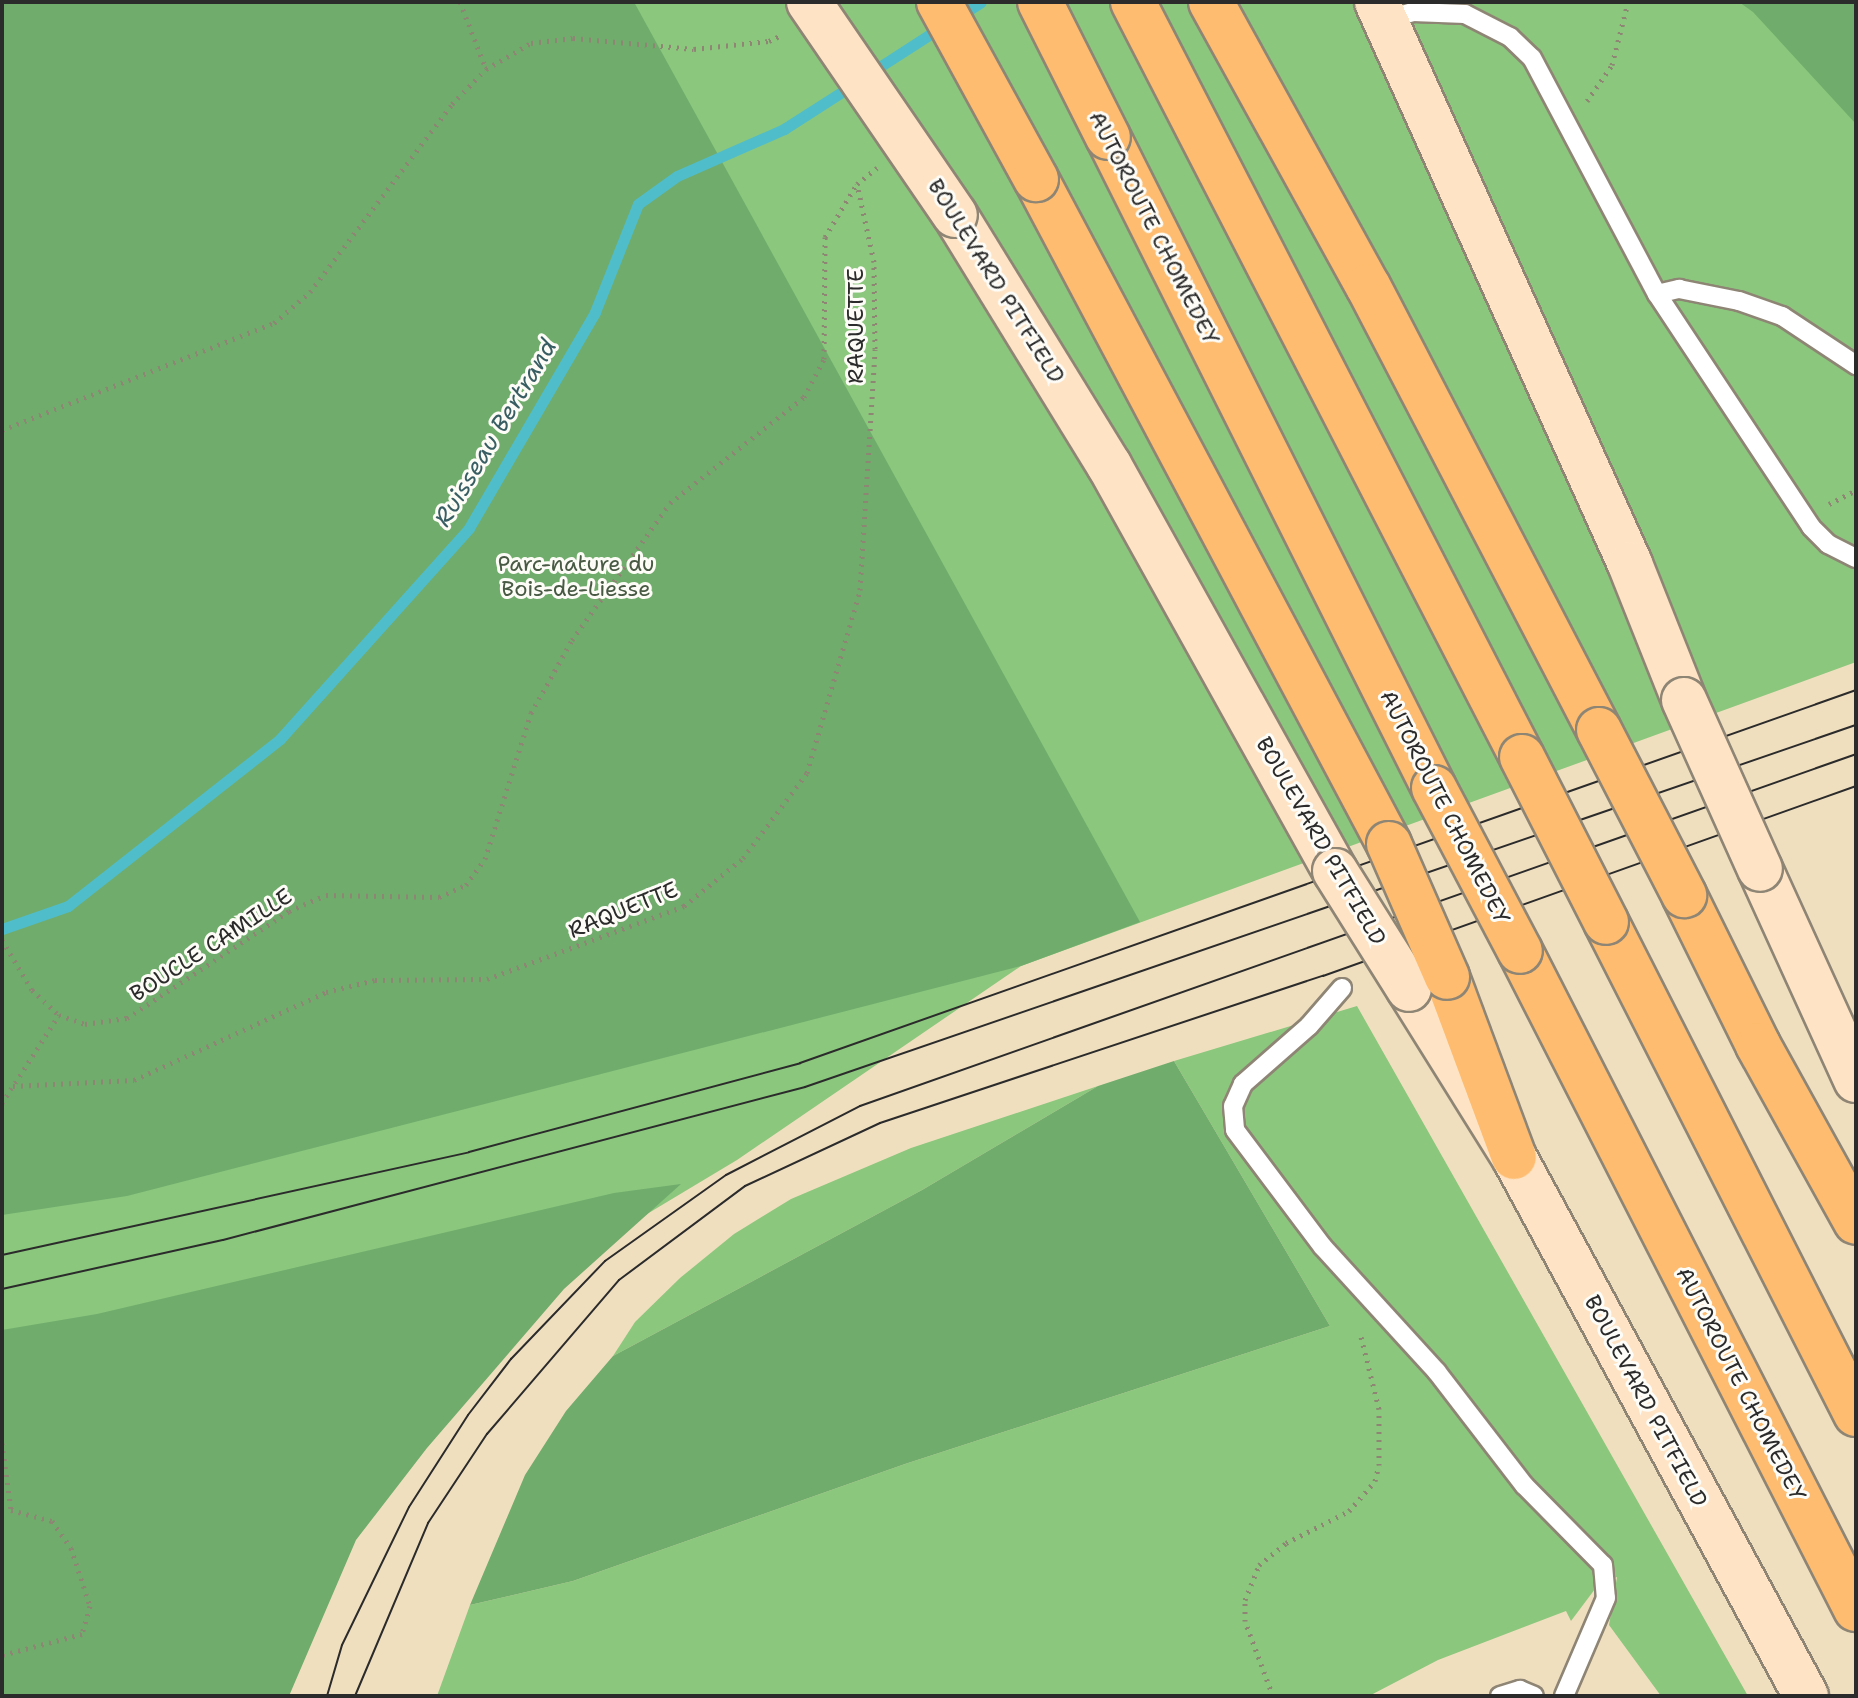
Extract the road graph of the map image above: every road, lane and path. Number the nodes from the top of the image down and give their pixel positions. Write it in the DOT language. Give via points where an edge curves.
graph roads {
  1 [pos="460,2"];
  2 [pos="939,2"];
  3 [pos="1040,2"];
  4 [pos="1133,2"];
  5 [pos="1211,2"];
  6 [pos="1628,2"];
  7 [pos="1381,11"];
  8 [pos="803,15"];
  9 [pos="486,69"];
  10 [pos="1570,125"];
  11 [pos="881,166"];
  12 [pos="857,184"];
  13 [pos="1657,294"];
  14 [pos="1856,365"];
  15 [pos="2,430"];
  16 [pos="1856,558"];
  17 [pos="2,940"];
  18 [pos="1428,983"];
  19 [pos="1342,988"];
  20 [pos="59,1015"];
  21 [pos="1856,1080"];
  22 [pos="13,1086"];
  23 [pos="2,1103"];
  24 [pos="1514,1157"];
  25 [pos="1856,1222"];
  26 [pos="1349,1276"];
  27 [pos="1856,1414"];
  28 [pos="2,1443"];
  29 [pos="11,1510"];
  30 [pos="2,1511"];
  31 [pos="1856,1609"];
  32 [pos="2,1655"];
  33 [pos="1273,1696"];
  34 [pos="1500,1696"];
  35 [pos="1534,1696"];
  36 [pos="1564,1696"];
  37 [pos="1806,1696"];
  1 -- 9 [label="path"];
  2 -- 18 [label="highway, bridge" via="1371,809"];
  3 -- 31 [label="highway, AUTOROUTE CHOMEDEY, bridge" via="1434,788"];
  4 -- 27 [label="highway, bridge"];
  5 -- 25 [label="highway, bridge" via="1375,300 1758,1045"];
  6 -- 10 [label="path" via="1612,65"];
  7 -- 10 [label="lane" via="1441,10 1489,24 1532,58"];
  7 -- 21 [label="main road, bridge"];
  8 -- 9 [label="path" via="769,41 694,49 573,38 531,43"];
  8 -- 18 [label="main road, BOULEVARD PITFIELD, bridge" via="955,215 1109,465 1312,831"];
  9 -- 15 [label="path" via="452,104 310,292 274,323"];
  10 -- 13 [label="lane"];
  11 -- 12 [label="path, BOUCLE CAMILLE"];
  12 -- 20 [label="path, BOUCLE CAMILLE" via="825,237 824,359 804,397 670,503 572,640 531,713 485,859 466,885 439,897 326,895 289,911 127,1018 85,1024"];
  12 -- 22 [label="path, RAQUETTE" via="874,262 875,349 860,590 807,773 743,858 684,906 487,979 375,980 326,992 134,1080"];
  13 -- 14 [label="lane" via="1679,289 1782,316"];
  13 -- 16 [label="lane" via="1811,527 1828,544"];
  17 -- 20 [label="path" via="32,990"];
  18 -- 24 [label="highway"];
  19 -- 26 [label="lane" via="1309,1026 1243,1084 1233,1118 1247,1153"];
  20 -- 22 [label="path"];
  22 -- 23 [label="path"];
  24 -- 37 [label="main road, BOULEVARD PITFIELD"];
  26 -- 33 [label="path" via="1379,1409 1379,1465 1375,1481 1349,1511 1286,1543 1259,1565 1245,1600 1245,1621"];
  26 -- 36 [label="lane" via="1437,1372 1524,1485 1603,1565 1606,1598"];
  28 -- 29 [label="path"];
  29 -- 30 [label="path"];
  29 -- 32 [label="path" via="52,1521 71,1548 90,1606 82,1634"];
  34 -- 35 [label="lane" via="1520,1690"];
}
